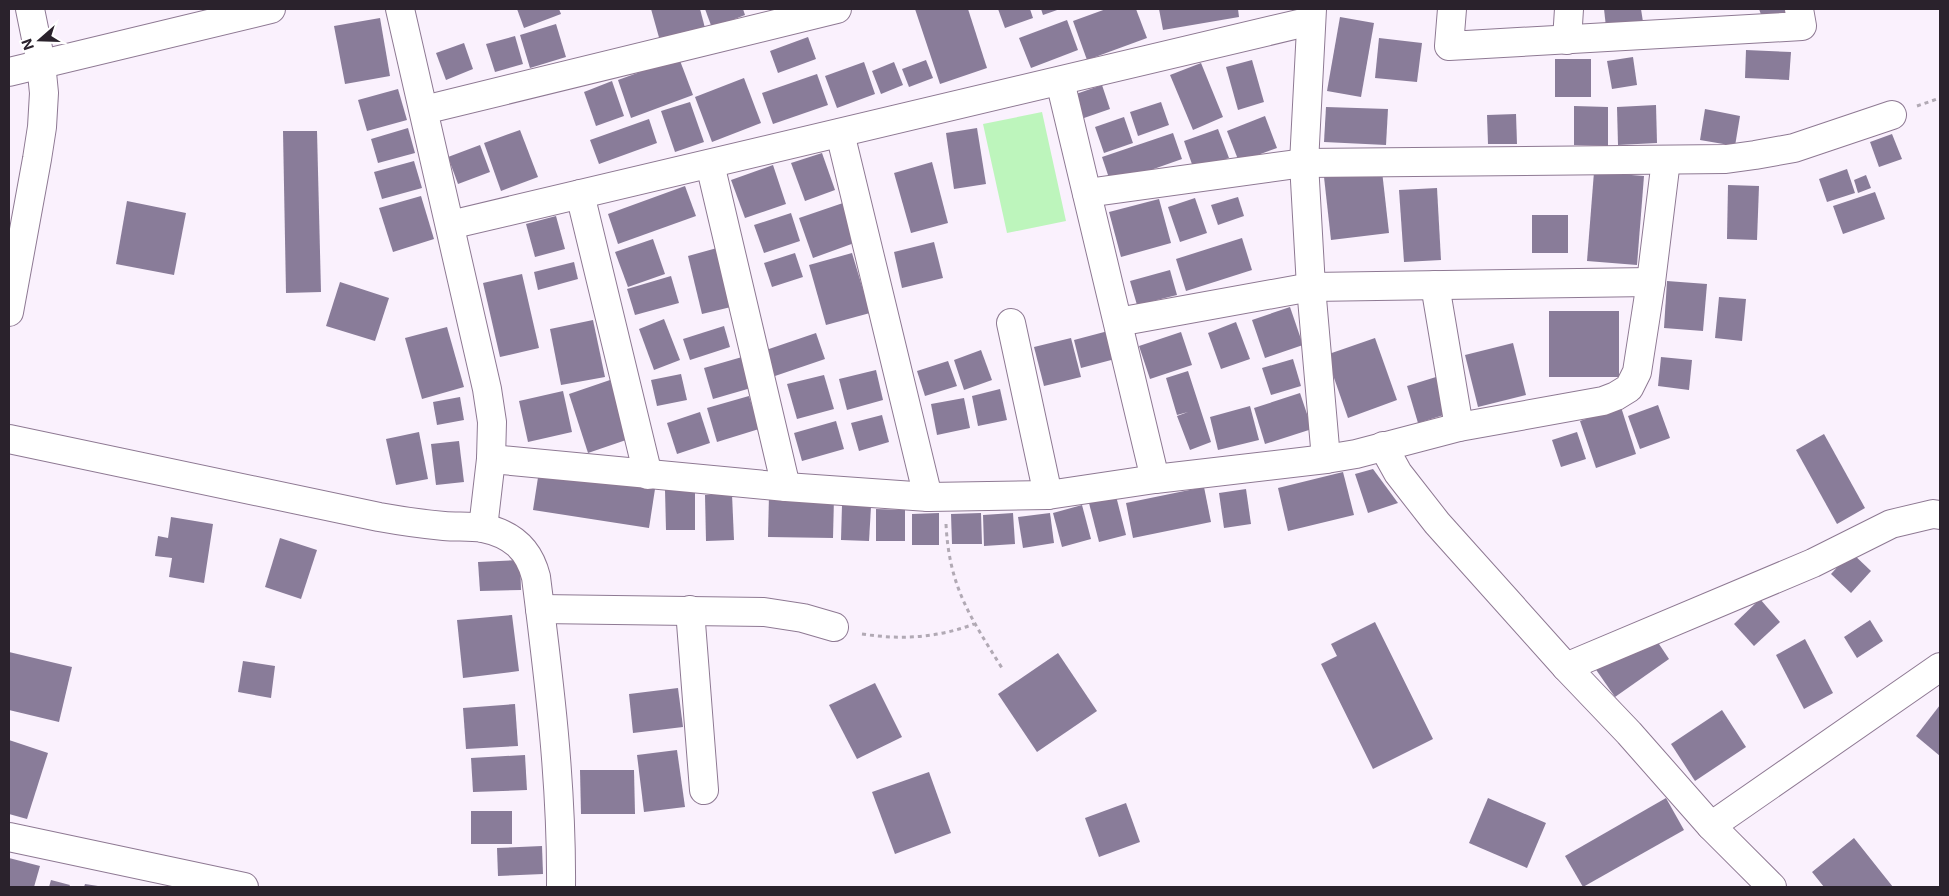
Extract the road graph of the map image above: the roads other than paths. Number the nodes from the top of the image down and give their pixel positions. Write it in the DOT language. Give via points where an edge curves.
graph roads {
  1 [pos="30,9"];
  2 [pos="271,9"];
  3 [pos="400,9"];
  4 [pos="837,9"];
  5 [pos="1452,9"];
  6 [pos="1569,9"];
  7 [pos="1799,9"];
  8 [pos="1311,15"];
  9 [pos="1567,40"];
  10 [pos="41,63"];
  11 [pos="9,72"];
  12 [pos="1060,81"];
  13 [pos="424,110"];
  14 [pos="1892,115"];
  15 [pos="840,133"];
  16 [pos="1666,160"];
  17 [pos="1304,163"];
  18 [pos="710,164"];
  19 [pos="580,194"];
  20 [pos="1087,194"];
  21 [pos="450,225"];
  22 [pos="1651,282"];
  23 [pos="1435,285"];
  24 [pos="1311,287"];
  25 [pos="9,312"];
  26 [pos="1118,322"];
  27 [pos="1011,323"];
  28 [pos="1459,427"];
  29 [pos="9,439"];
  30 [pos="1383,446"];
  31 [pos="491,459"];
  32 [pos="1326,459"];
  33 [pos="648,475"];
  34 [pos="1155,479"];
  35 [pos="786,487"];
  36 [pos="1048,495"];
  37 [pos="937,498"];
  38 [pos="1940,515"];
  39 [pos="483,528"];
  40 [pos="540,609"];
  41 [pos="690,610"];
  42 [pos="834,626"];
  43 [pos="1566,667"];
  44 [pos="1940,667"];
  45 [pos="704,790"];
  46 [pos="1711,826"];
  47 [pos="9,837"];
  48 [pos="244,887"];
  49 [pos="561,887"];
  50 [pos="1772,887"];
  1 -- 10 [label="street"];
  2 -- 10 [label="street"];
  3 -- 13 [label="street"];
  4 -- 13 [label="street"];
  5 -- 9 [label="street" via="1449,46"];
  6 -- 9 [label="street"];
  7 -- 9 [label="street" via="1802,26"];
  8 -- 12 [label="street"];
  8 -- 17 [label="street"];
  10 -- 11 [label="street"];
  10 -- 25 [label="street" via="44,93 40,143"];
  12 -- 15 [label="street"];
  12 -- 20 [label="street"];
  13 -- 21 [label="street"];
  14 -- 16 [label="street" via="1794,148 1755,156"];
  15 -- 18 [label="street"];
  15 -- 37 [label="street"];
  16 -- 17 [label="street"];
  16 -- 22 [label="street"];
  17 -- 20 [label="street"];
  17 -- 24 [label="street"];
  18 -- 19 [label="street"];
  18 -- 35 [label="street"];
  19 -- 21 [label="street"];
  19 -- 33 [label="street"];
  20 -- 26 [label="street"];
  21 -- 31 [label="street" via="487,389 492,422"];
  22 -- 23 [label="street"];
  22 -- 28 [label="street" via="1637,372 1629,388 1603,401"];
  23 -- 24 [label="street"];
  23 -- 28 [label="street"];
  24 -- 26 [label="street"];
  24 -- 32 [label="street"];
  26 -- 34 [label="street"];
  27 -- 36 [label="street"];
  28 -- 30 [label="street"];
  29 -- 39 [label="street" via="379,517"];
  30 -- 32 [label="street"];
  30 -- 43 [label="street" via="1398,473 1437,523"];
  31 -- 33 [label="street"];
  31 -- 39 [label="street"];
  32 -- 34 [label="street"];
  33 -- 35 [label="street"];
  34 -- 36 [label="street"];
  35 -- 37 [label="street"];
  36 -- 37 [label="street"];
  38 -- 43 [label="street" via="1891,524 1813,564"];
  39 -- 40 [label="street" via="506,536 523,549 532,562"];
  40 -- 41 [label="street"];
  40 -- 49 [label="street" via="560,796"];
  41 -- 42 [label="street" via="764,612"];
  41 -- 45 [label="street"];
  43 -- 46 [label="street"];
  44 -- 46 [label="street"];
  46 -- 50 [label="street"];
  47 -- 48 [label="street"];
}
